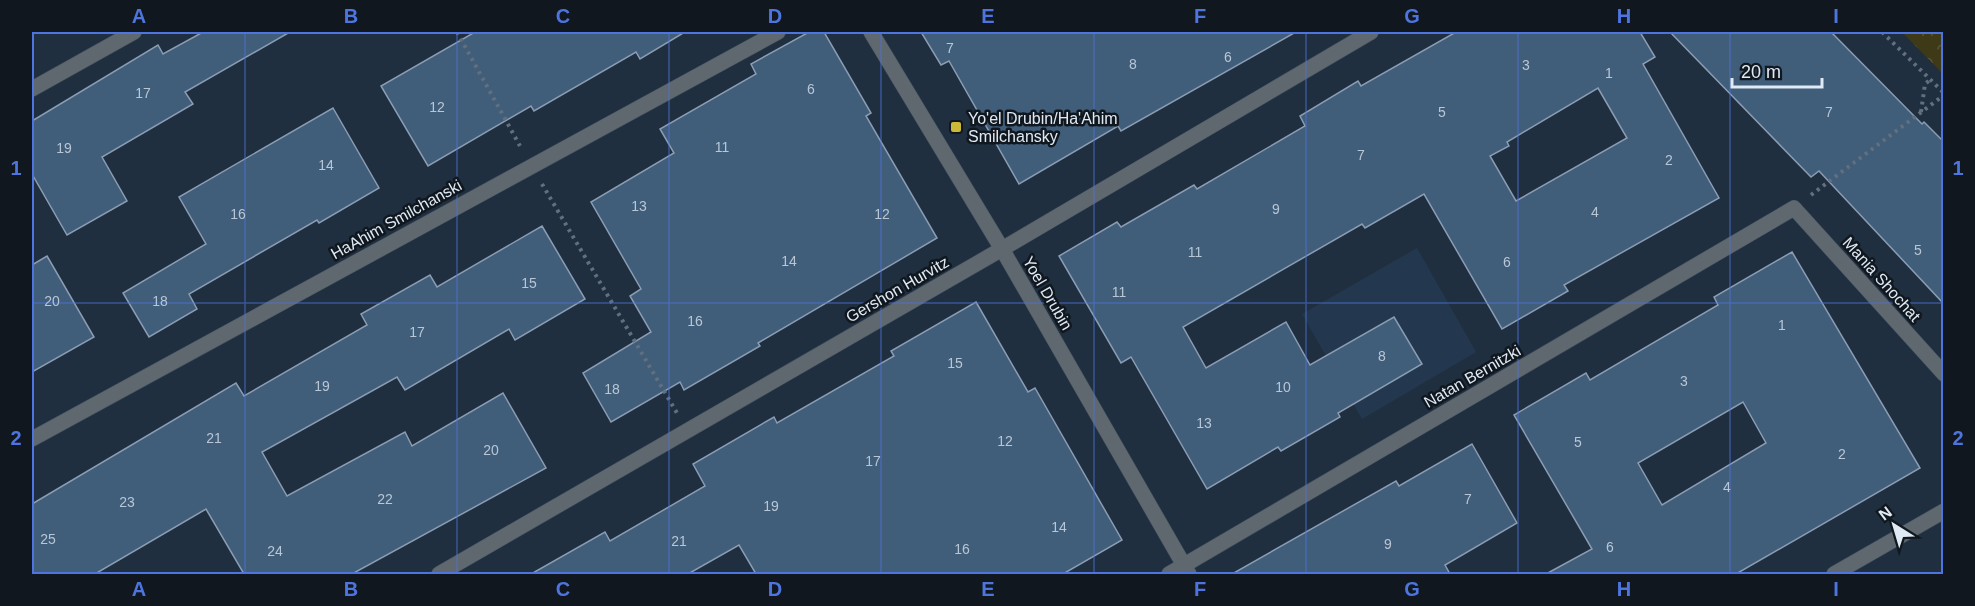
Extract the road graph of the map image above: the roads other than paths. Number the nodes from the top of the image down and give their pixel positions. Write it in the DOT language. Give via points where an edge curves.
graph roads {
  1 [pos="134,32"];
  2 [pos="778,32"];
  3 [pos="871,32"];
  4 [pos="1371,32"];
  5 [pos="32,89"];
  6 [pos="1794,208"];
  7 [pos="1002,249"];
  8 [pos="1944,374"];
  9 [pos="32,439"];
  10 [pos="1944,511"];
  11 [pos="1187,570"];
  12 [pos="440,574"];
  13 [pos="1169,574"];
  14 [pos="1834,574"];
  1 -- 5 [label="street"];
  2 -- 9 [label="street, HaAhim Smilchanski"];
  3 -- 7 [label="street, Yoel Drubin"];
  4 -- 7 [label="street, Gershon Hurvitz"];
  6 -- 8 [label="street, Mania Shochat"];
  6 -- 11 [label="street, Natan Bernitzki"];
  7 -- 11 [label="street, Yoel Drubin"];
  7 -- 12 [label="street, Gershon Hurvitz"];
  10 -- 14 [label="street"];
  11 -- 13 [label="street, Natan Bernitzki"];
}
